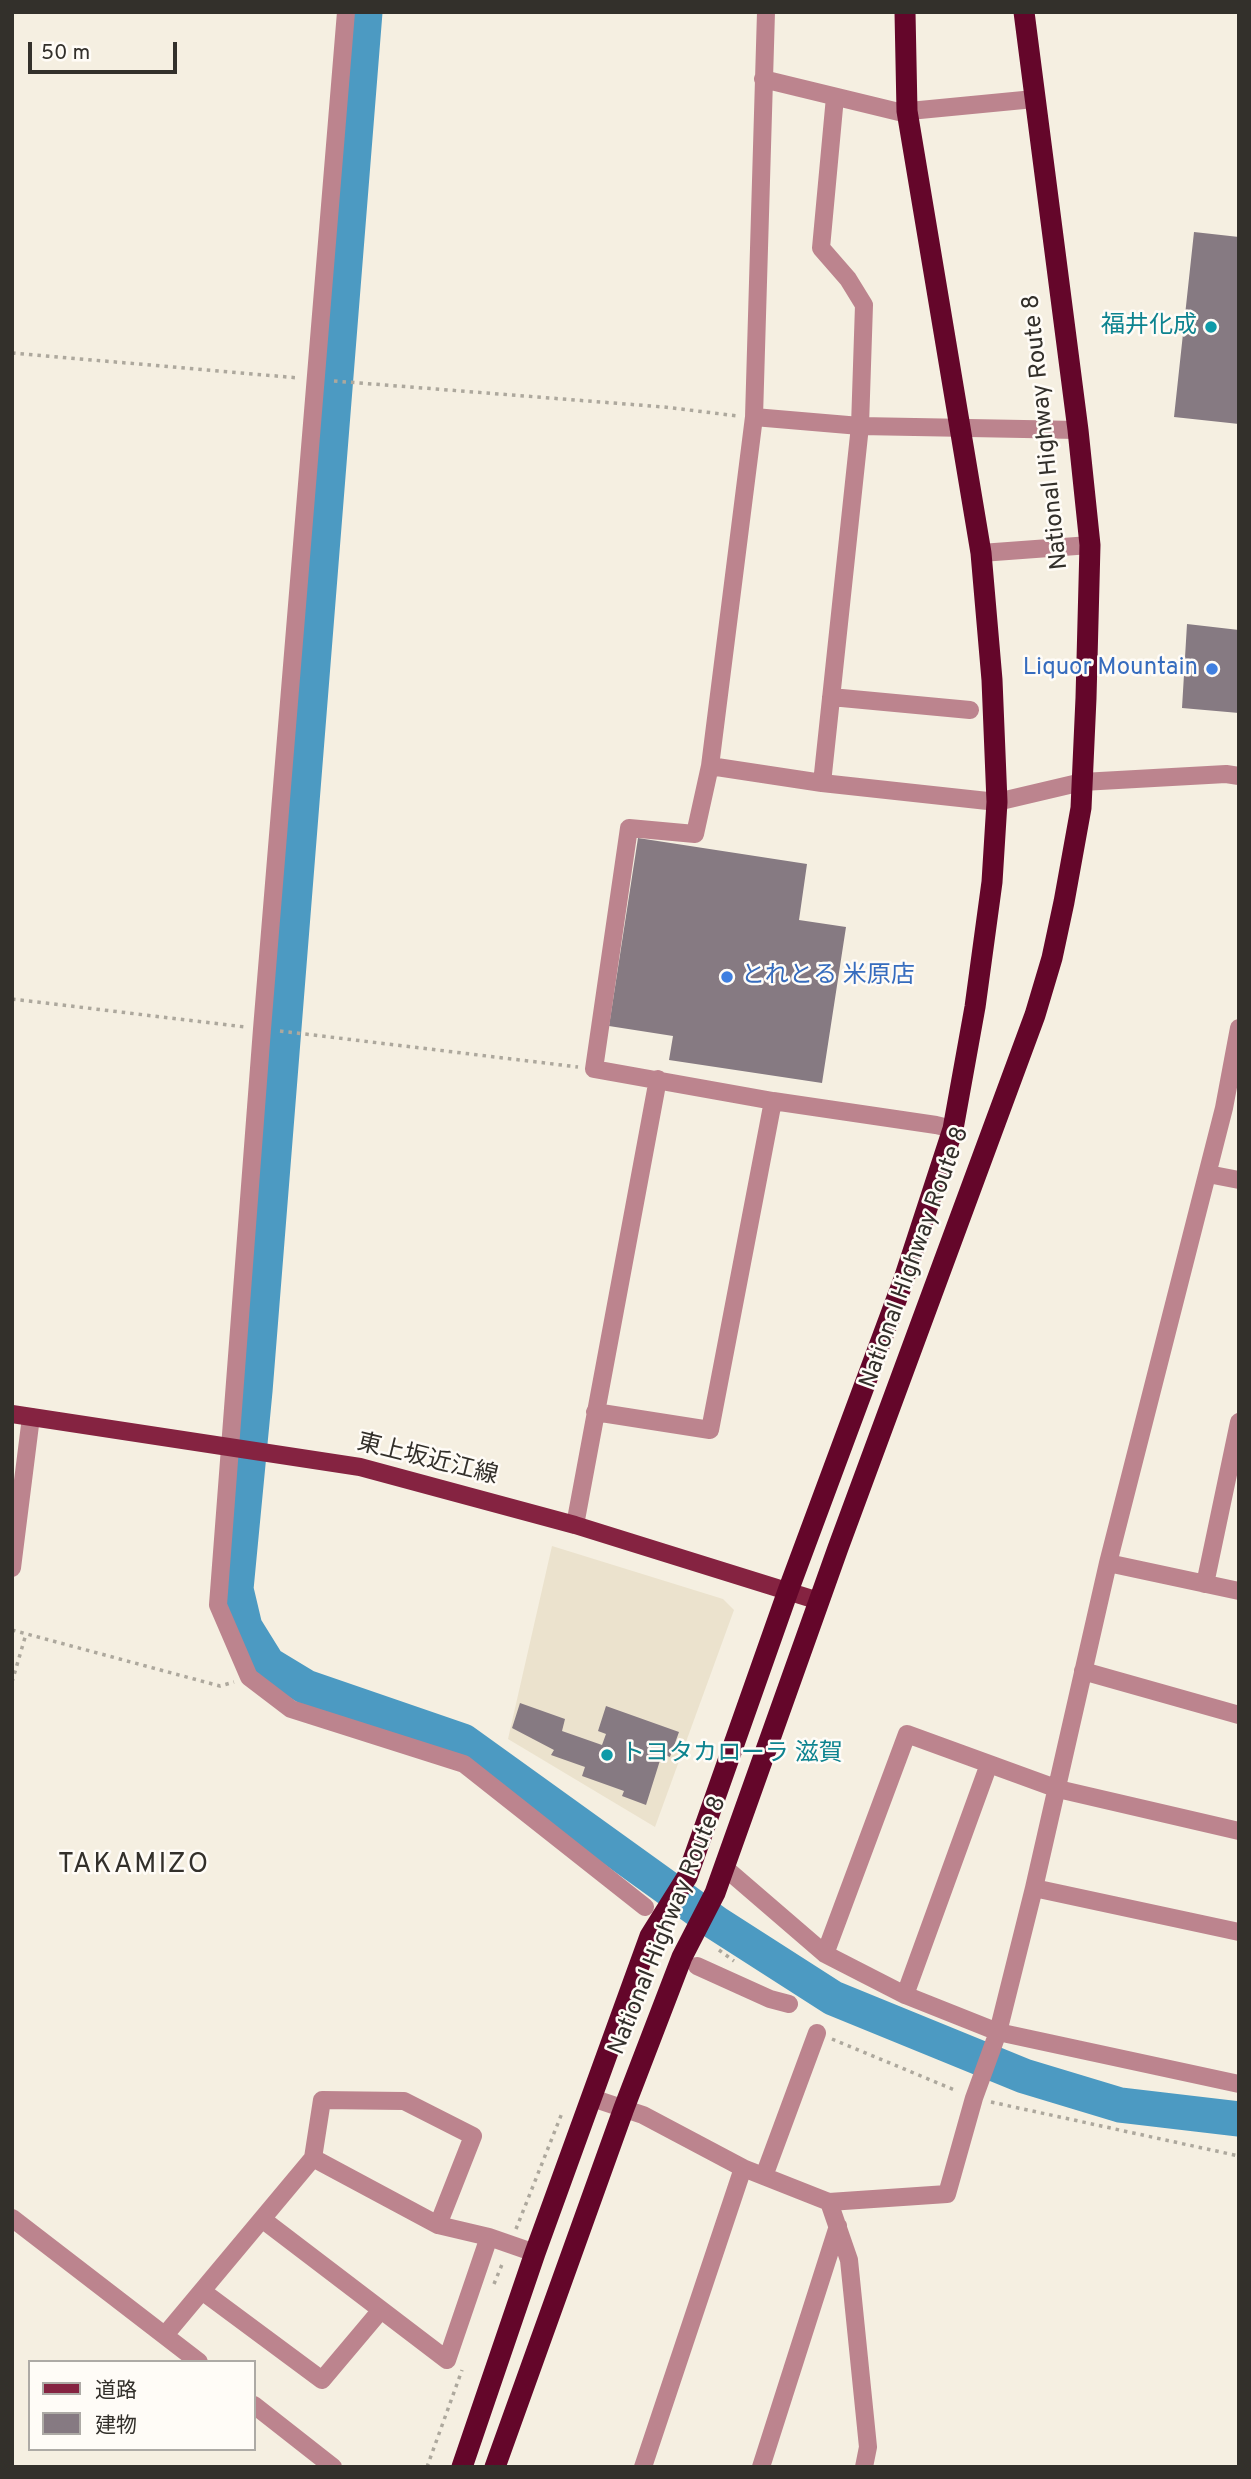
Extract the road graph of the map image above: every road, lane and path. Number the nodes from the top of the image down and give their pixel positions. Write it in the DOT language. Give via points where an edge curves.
graph roads {
  1 [pos="345,12"];
  2 [pos="766,12"];
  3 [pos="905,12"];
  4 [pos="1024,12"];
  5 [pos="763,79"];
  6 [pos="835,97"];
  7 [pos="1034,99"];
  8 [pos="907,111"];
  9 [pos="12,353"];
  10 [pos="316,380"];
  11 [pos="353,382"];
  12 [pos="754,417"];
  13 [pos="860,426"];
  14 [pos="961,429"];
  15 [pos="1078,430"];
  16 [pos="1090,545"];
  17 [pos="981,553"];
  18 [pos="831,698"];
  19 [pos="970,710"];
  20 [pos="710,766"];
  21 [pos="1239,776"];
  22 [pos="1082,782"];
  23 [pos="822,783"];
  24 [pos="997,802"];
  25 [pos="12,999"];
  26 [pos="1239,1028"];
  27 [pos="262,1029"];
  28 [pos="297,1033"];
  29 [pos="594,1069"];
  30 [pos="658,1079"];
  31 [pos="773,1101"];
  32 [pos="953,1129"];
  33 [pos="1208,1174"];
  34 [pos="1239,1180"];
  35 [pos="595,1412"];
  36 [pos="12,1414"];
  37 [pos="32,1417"];
  38 [pos="1239,1422"];
  39 [pos="234,1446"];
  40 [pos="575,1525"];
  41 [pos="1108,1563"];
  42 [pos="12,1568"];
  43 [pos="1205,1584"];
  44 [pos="788,1591"];
  45 [pos="1239,1591"];
  46 [pos="819,1601"];
  47 [pos="12,1630"];
  48 [pos="26,1634"];
  49 [pos="1083,1671"];
  50 [pos="249,1677"];
  51 [pos="12,1682"];
  52 [pos="1239,1715"];
  53 [pos="989,1764"];
  54 [pos="1058,1788"];
  55 [pos="1239,1830"];
  56 [pos="724,1867"];
  57 [pos="1034,1888"];
  58 [pos="645,1907"];
  59 [pos="1239,1932"];
  60 [pos="825,1954"];
  61 [pos="689,1962"];
  62 [pos="905,1995"];
  63 [pos="789,2004"];
  64 [pos="817,2033"];
  65 [pos="997,2037"];
  66 [pos="1239,2084"];
  67 [pos="592,2098"];
  68 [pos="974,2098"];
  69 [pos="567,2101"];
  70 [pos="624,2108"];
  71 [pos="1239,2156"];
  72 [pos="313,2158"];
  73 [pos="743,2168"];
  74 [pos="764,2176"];
  75 [pos="829,2202"];
  76 [pos="12,2218"];
  77 [pos="262,2219"];
  78 [pos="438,2225"];
  79 [pos="838,2226"];
  80 [pos="489,2237"];
  81 [pos="510,2243"];
  82 [pos="535,2253"];
  83 [pos="202,2291"];
  84 [pos="491,2293"];
  85 [pos="381,2310"];
  86 [pos="165,2335"];
  87 [pos="196,2360"];
  88 [pos="464,2367"];
  89 [pos="256,2406"];
  90 [pos="333,2467"];
  91 [pos="426,2467"];
  92 [pos="462,2467"];
  93 [pos="495,2467"];
  94 [pos="643,2467"];
  95 [pos="761,2467"];
  96 [pos="864,2467"];
  1 -- 10 [label="street"];
  2 -- 5 [label="street"];
  3 -- 8 [label="highway, National Highway Route 8"];
  4 -- 7 [label="highway, National Highway Route 8"];
  5 -- 6 [label="street"];
  5 -- 12 [label="street"];
  6 -- 8 [label="street"];
  6 -- 13 [label="street" via="821,248 864,305"];
  7 -- 8 [label="street"];
  7 -- 15 [label="highway, National Highway Route 8"];
  8 -- 14 [label="highway, National Highway Route 8"];
  9 -- 10 [label="path"];
  10 -- 27 [label="street"];
  11 -- 12 [label="path"];
  12 -- 13 [label="street"];
  12 -- 20 [label="street"];
  13 -- 14 [label="street"];
  13 -- 18 [label="street"];
  14 -- 15 [label="street"];
  14 -- 17 [label="highway, National Highway Route 8"];
  15 -- 16 [label="highway, National Highway Route 8"];
  16 -- 17 [label="street"];
  16 -- 22 [label="highway, National Highway Route 8"];
  17 -- 24 [label="highway, National Highway Route 8"];
  18 -- 19 [label="street"];
  18 -- 23 [label="street"];
  20 -- 23 [label="street"];
  20 -- 29 [label="street" via="695,834 629,828"];
  21 -- 22 [label="street"];
  22 -- 24 [label="street"];
  22 -- 46 [label="highway, National Highway Route 8" via="1064,902 1035,1015"];
  23 -- 24 [label="street"];
  24 -- 32 [label="highway, National Highway Route 8" via="992,882"];
  25 -- 27 [label="path"];
  26 -- 33 [label="street"];
  27 -- 39 [label="street"];
  28 -- 29 [label="path"];
  29 -- 30 [label="street"];
  30 -- 31 [label="street"];
  30 -- 35 [label="street"];
  31 -- 32 [label="street"];
  31 -- 35 [label="street" via="710,1430"];
  32 -- 44 [label="highway, National Highway Route 8" via="904,1279"];
  33 -- 34 [label="street"];
  33 -- 41 [label="street"];
  35 -- 40 [label="street"];
  36 -- 37 [label="main road, 東上坂近江線"];
  37 -- 39 [label="main road, 東上坂近江線"];
  37 -- 42 [label="street"];
  38 -- 43 [label="street"];
  39 -- 40 [label="main road, 東上坂近江線" via="360,1467"];
  39 -- 50 [label="street" via="218,1605"];
  40 -- 44 [label="main road, 東上坂近江線"];
  41 -- 43 [label="street"];
  41 -- 49 [label="street"];
  43 -- 45 [label="street"];
  44 -- 46 [label="main road, 東上坂近江線"];
  44 -- 67 [label="highway, National Highway Route 8" via="687,1877 650,1936"];
  46 -- 56 [label="highway, National Highway Route 8"];
  47 -- 48 [label="path"];
  48 -- 50 [label="path" via="220,1686"];
  48 -- 51 [label="path"];
  49 -- 52 [label="street"];
  49 -- 54 [label="street"];
  50 -- 58 [label="street" via="291,1709 464,1764"];
  53 -- 54 [label="street"];
  53 -- 60 [label="street" via="907,1734"];
  53 -- 62 [label="street"];
  54 -- 55 [label="street"];
  54 -- 57 [label="street"];
  56 -- 60 [label="street"];
  56 -- 61 [label="highway, National Highway Route 8"];
  57 -- 59 [label="street"];
  57 -- 65 [label="street"];
  60 -- 62 [label="street"];
  61 -- 63 [label="street"];
  61 -- 70 [label="highway, National Highway Route 8"];
  62 -- 65 [label="street"];
  64 -- 68 [label="path"];
  64 -- 74 [label="street"];
  65 -- 66 [label="street"];
  65 -- 68 [label="street"];
  67 -- 70 [label="street"];
  67 -- 82 [label="highway, National Highway Route 8"];
  68 -- 71 [label="path"];
  68 -- 75 [label="street" via="947,2194"];
  69 -- 81 [label="path"];
  70 -- 73 [label="street"];
  70 -- 93 [label="highway, National Highway Route 8"];
  72 -- 77 [label="street"];
  72 -- 78 [label="street"];
  72 -- 78 [label="street" via="322,2100 404,2101 473,2136"];
  73 -- 74 [label="street"];
  73 -- 94 [label="street"];
  74 -- 75 [label="street"];
  75 -- 79 [label="street"];
  76 -- 86 [label="street"];
  77 -- 83 [label="street"];
  77 -- 85 [label="street"];
  78 -- 80 [label="street"];
  79 -- 95 [label="street"];
  79 -- 96 [label="street" via="849,2260 868,2447"];
  80 -- 81 [label="street"];
  80 -- 85 [label="street" via="447,2360"];
  81 -- 82 [label="street"];
  81 -- 84 [label="path"];
  82 -- 92 [label="highway, National Highway Route 8"];
  83 -- 85 [label="street" via="322,2380"];
  83 -- 86 [label="street"];
  86 -- 87 [label="street"];
  88 -- 91 [label="path"];
  89 -- 90 [label="street"];
}
